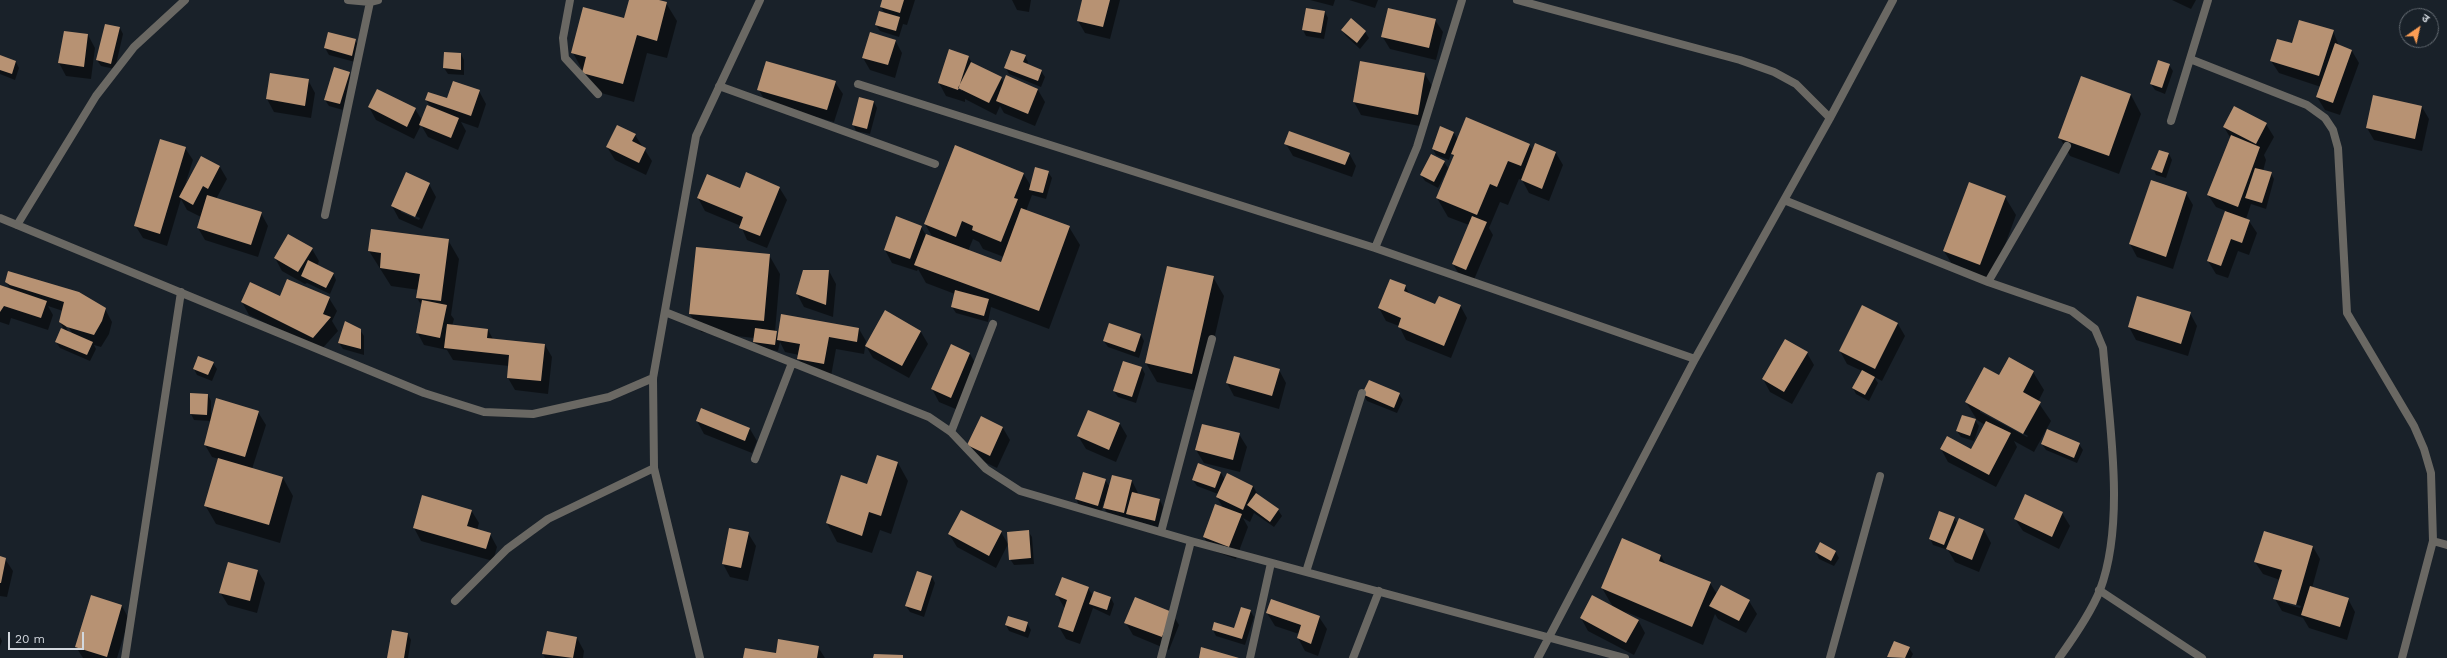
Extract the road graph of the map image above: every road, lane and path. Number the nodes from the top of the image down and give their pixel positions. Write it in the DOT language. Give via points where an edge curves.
graph roads {
  1 [pos="185,0"];
  2 [pos="348,0"];
  3 [pos="570,0"];
  4 [pos="760,0"];
  5 [pos="1462,0"];
  6 [pos="1517,0"];
  7 [pos="1893,0"];
  8 [pos="2208,0"];
  9 [pos="373,1"];
  10 [pos="2190,59"];
  11 [pos="858,84"];
  12 [pos="719,86"];
  13 [pos="598,94"];
  14 [pos="1830,118"];
  15 [pos="2171,121"];
  16 [pos="2067,146"];
  17 [pos="935,164"];
  18 [pos="1784,200"];
  19 [pos="325,215"];
  20 [pos="0,218"];
  21 [pos="17,225"];
  22 [pos="1375,248"];
  23 [pos="1988,282"];
  24 [pos="181,292"];
  25 [pos="665,312"];
  26 [pos="993,324"];
  27 [pos="1212,339"];
  28 [pos="1695,359"];
  29 [pos="792,364"];
  30 [pos="654,378"];
  31 [pos="1362,393"];
  32 [pos="951,432"];
  33 [pos="755,459"];
  34 [pos="654,468"];
  35 [pos="1880,476"];
  36 [pos="1161,532"];
  37 [pos="1191,541"];
  38 [pos="2434,541"];
  39 [pos="2447,544"];
  40 [pos="1271,563"];
  41 [pos="1306,572"];
  42 [pos="2100,590"];
  43 [pos="1379,591"];
  44 [pos="455,601"];
  45 [pos="1549,636"];
  46 [pos="125,658"];
  47 [pos="700,658"];
  48 [pos="1161,658"];
  49 [pos="1250,658"];
  50 [pos="1353,658"];
  51 [pos="1538,658"];
  52 [pos="1625,658"];
  53 [pos="1830,658"];
  54 [pos="2059,658"];
  55 [pos="2202,658"];
  56 [pos="2402,658"];
  1 -- 21 [label="street" via="134,47 96,96"];
  2 -- 9 [label="street"];
  3 -- 13 [label="street" via="563,38 564,58"];
  4 -- 12 [label="street"];
  5 -- 22 [label="street" via="1417,147"];
  6 -- 14 [label="street" via="1740,60 1774,72 1796,84"];
  7 -- 14 [label="street"];
  8 -- 10 [label="street"];
  9 -- 19 [label="street"];
  10 -- 15 [label="street"];
  10 -- 38 [label="street" via="2307,105 2325,118 2333,130 2338,148 2347,313 2414,426 2424,449 2431,472"];
  11 -- 22 [label="street"];
  12 -- 17 [label="street"];
  12 -- 25 [label="street" via="696,136"];
  14 -- 18 [label="street"];
  16 -- 23 [label="street"];
  18 -- 23 [label="street"];
  18 -- 28 [label="street"];
  20 -- 21 [label="street"];
  21 -- 24 [label="street"];
  22 -- 28 [label="street"];
  23 -- 42 [label="street" via="2072,311 2095,329 2103,348 2114,501 2110,548"];
  24 -- 30 [label="street" via="424,392 484,412 533,414 608,397"];
  24 -- 46 [label="street"];
  25 -- 29 [label="street"];
  25 -- 30 [label="street"];
  26 -- 32 [label="street"];
  27 -- 36 [label="street"];
  28 -- 45 [label="street"];
  29 -- 32 [label="street" via="929,417"];
  29 -- 33 [label="street"];
  30 -- 34 [label="street"];
  31 -- 41 [label="street"];
  32 -- 36 [label="street" via="986,469 1020,492"];
  34 -- 44 [label="street" via="548,519 507,550"];
  34 -- 47 [label="street"];
  35 -- 53 [label="street"];
  36 -- 37 [label="street"];
  37 -- 40 [label="street"];
  37 -- 48 [label="street"];
  38 -- 39 [label="street"];
  38 -- 56 [label="street"];
  40 -- 41 [label="street"];
  40 -- 49 [label="street"];
  41 -- 43 [label="street"];
  42 -- 54 [label="street"];
  42 -- 55 [label="street"];
  43 -- 45 [label="street"];
  43 -- 50 [label="street"];
  45 -- 51 [label="street"];
  45 -- 52 [label="street"];
}
